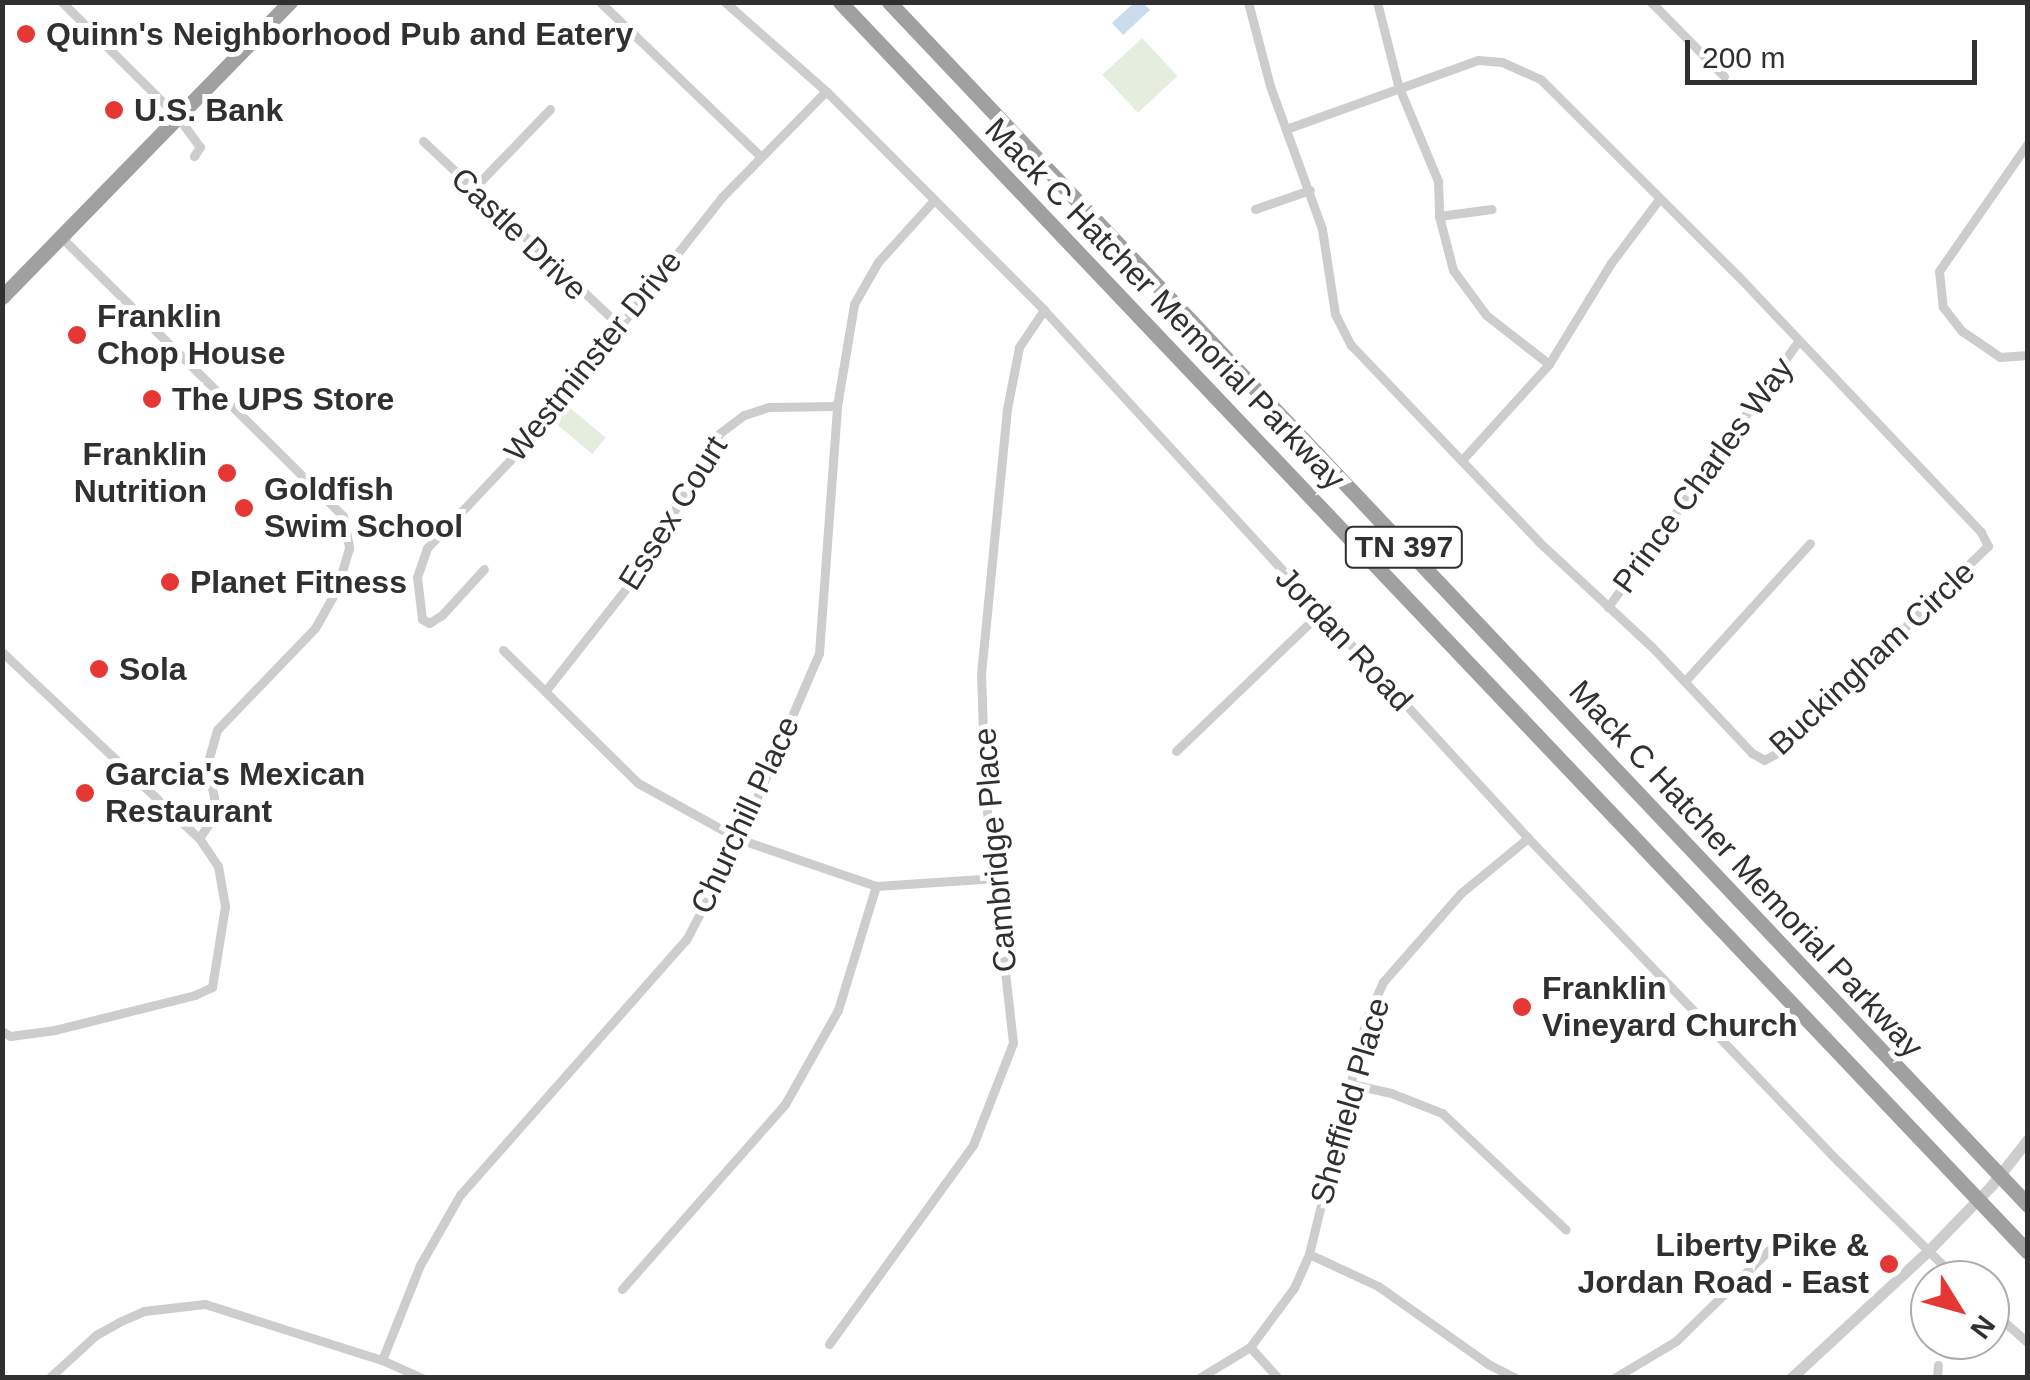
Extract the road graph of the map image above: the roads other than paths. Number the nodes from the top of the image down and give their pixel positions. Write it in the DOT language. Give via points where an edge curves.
graph roads {
  1 [pos="62,2"];
  2 [pos="290,2"];
  3 [pos="600,2"];
  4 [pos="725,2"];
  5 [pos="840,2"];
  6 [pos="890,2"];
  7 [pos="1248,2"];
  8 [pos="1377,2"];
  9 [pos="1651,2"];
  10 [pos="1724,76"];
  11 [pos="1398,85"];
  12 [pos="826,90"];
  13 [pos="550,110"];
  14 [pos="178,117"];
  15 [pos="1286,129"];
  16 [pos="422,141"];
  17 [pos="2028,144"];
  18 [pos="194,156"];
  19 [pos="761,157"];
  20 [pos="472,189"];
  21 [pos="1310,190"];
  22 [pos="1660,198"];
  23 [pos="934,200"];
  24 [pos="1255,209"];
  25 [pos="1492,209"];
  26 [pos="1439,216"];
  27 [pos="61,236"];
  28 [pos="2,296"];
  29 [pos="1044,310"];
  30 [pos="618,324"];
  31 [pos="1798,342"];
  32 [pos="2028,355"];
  33 [pos="1549,364"];
  34 [pos="837,406"];
  35 [pos="1462,460"];
  36 [pos="1810,542"];
  37 [pos="484,569"];
  38 [pos="1608,607"];
  39 [pos="1319,614"];
  40 [pos="503,650"];
  41 [pos="2,652"];
  42 [pos="1685,681"];
  43 [pos="548,689"];
  44 [pos="1176,752"];
  45 [pos="199,838"];
  46 [pos="1528,838"];
  47 [pos="739,839"];
  48 [pos="997,878"];
  49 [pos="876,886"];
  50 [pos="2,1031"];
  51 [pos="1351,1084"];
  52 [pos="2028,1139"];
  53 [pos="2000,1174"];
  54 [pos="1978,1200"];
  55 [pos="2028,1205"];
  56 [pos="1566,1230"];
  57 [pos="1770,1250"];
  58 [pos="1927,1252"];
  59 [pos="2028,1252"];
  60 [pos="1309,1254"];
  61 [pos="1936,1260"];
  62 [pos="622,1289"];
  63 [pos="829,1344"];
  64 [pos="1250,1347"];
  65 [pos="382,1360"];
  66 [pos="1938,1365"];
  67 [pos="48,1378"];
  68 [pos="422,1378"];
  69 [pos="1199,1378"];
  70 [pos="1278,1378"];
  71 [pos="1516,1378"];
  72 [pos="1614,1378"];
  73 [pos="1791,1378"];
  74 [pos="1937,1378"];
  1 -- 14 [label="street"];
  2 -- 14 [label="highway"];
  3 -- 19 [label="street"];
  4 -- 12 [label="street, Jordan Road"];
  5 -- 54 [label="highway, Mack C Hatcher Memorial Parkway / TN 397"];
  6 -- 53 [label="highway, Mack C Hatcher Memorial Parkway / TN 397"];
  7 -- 15 [label="street, Buckingham Circle"];
  8 -- 11 [label="street"];
  9 -- 10 [label="street"];
  11 -- 15 [label="street, Buckingham Circle"];
  11 -- 22 [label="street, Buckingham Circle" via="1478,60 1520,68 1540,79"];
  11 -- 26 [label="street" via="1438,180"];
  12 -- 19 [label="street, Westminster Drive"];
  12 -- 23 [label="street, Jordan Road"];
  13 -- 20 [label="street"];
  14 -- 18 [label="street" via="200,147"];
  14 -- 27 [label="highway"];
  15 -- 21 [label="street, Buckingham Circle"];
  16 -- 20 [label="street, Castle Drive"];
  17 -- 32 [label="street" via="1945,259 1940,291 1943,307 1984,350 2000,358"];
  19 -- 30 [label="street, Westminster Drive"];
  20 -- 30 [label="street, Castle Drive"];
  21 -- 24 [label="street"];
  21 -- 35 [label="street, Buckingham Circle" via="1336,314 1352,345"];
  22 -- 31 [label="street, Buckingham Circle"];
  22 -- 33 [label="street" via="1611,262"];
  23 -- 29 [label="street, Jordan Road"];
  23 -- 34 [label="street, Churchill Place" via="878,262 854,304"];
  25 -- 26 [label="street"];
  26 -- 33 [label="street" via="1453,270 1468,293 1486,316"];
  27 -- 28 [label="highway"];
  27 -- 45 [label="street" via="344,516 349,548 338,589 217,730 207,764 212,818"];
  29 -- 39 [label="street, Jordan Road"];
  29 -- 48 [label="street, Cambridge Place" via="1020,347 1006,409 981,674 985,793"];
  30 -- 37 [label="street, Westminster Drive" via="534,434 427,548 417,577 422,618 429,623 442,615"];
  31 -- 38 [label="street, Prince Charles Way"];
  31 -- 42 [label="street, Buckingham Circle" via="1988,546 1764,760"];
  33 -- 35 [label="street"];
  34 -- 43 [label="street, Essex Court" via="769,407 720,433 636,576"];
  34 -- 47 [label="street, Churchill Place" via="819,654"];
  35 -- 38 [label="street, Buckingham Circle"];
  36 -- 42 [label="street"];
  38 -- 42 [label="street, Buckingham Circle"];
  39 -- 44 [label="street"];
  39 -- 46 [label="street, Jordan Road"];
  40 -- 43 [label="street"];
  41 -- 45 [label="street"];
  43 -- 47 [label="street" via="638,783"];
  45 -- 50 [label="street" via="218,866 225,906 212,987 55,1030 10,1036"];
  46 -- 51 [label="street, Sheffield Place" via="1461,894 1390,973 1366,1020"];
  46 -- 58 [label="street, Jordan Road"];
  47 -- 49 [label="street"];
  47 -- 65 [label="street, Churchill Place" via="686,940 460,1195 420,1265"];
  48 -- 49 [label="street"];
  48 -- 63 [label="street, Cambridge Place" via="1013,1043 973,1145"];
  49 -- 62 [label="street" via="838,1010 785,1104"];
  51 -- 56 [label="street" via="1442,1113"];
  51 -- 60 [label="street, Sheffield Place"];
  52 -- 53 [label="street"];
  53 -- 54 [label="street"];
  53 -- 55 [label="highway, Mack C Hatcher Memorial Parkway / TN 397"];
  54 -- 58 [label="street"];
  54 -- 59 [label="highway, Mack C Hatcher Memorial Parkway / TN 397"];
  57 -- 72 [label="street" via="1676,1341"];
  58 -- 61 [label="street, Jordan Road"];
  58 -- 73 [label="street"];
  60 -- 64 [label="street, Sheffield Place" via="1285,1305"];
  60 -- 71 [label="street" via="1378,1286"];
  64 -- 69 [label="street, Sheffield Place"];
  64 -- 70 [label="street"];
  65 -- 67 [label="street" via="205,1304 175,1305 144,1311 96,1335"];
  65 -- 68 [label="street"];
  66 -- 74 [label="street"];
}
